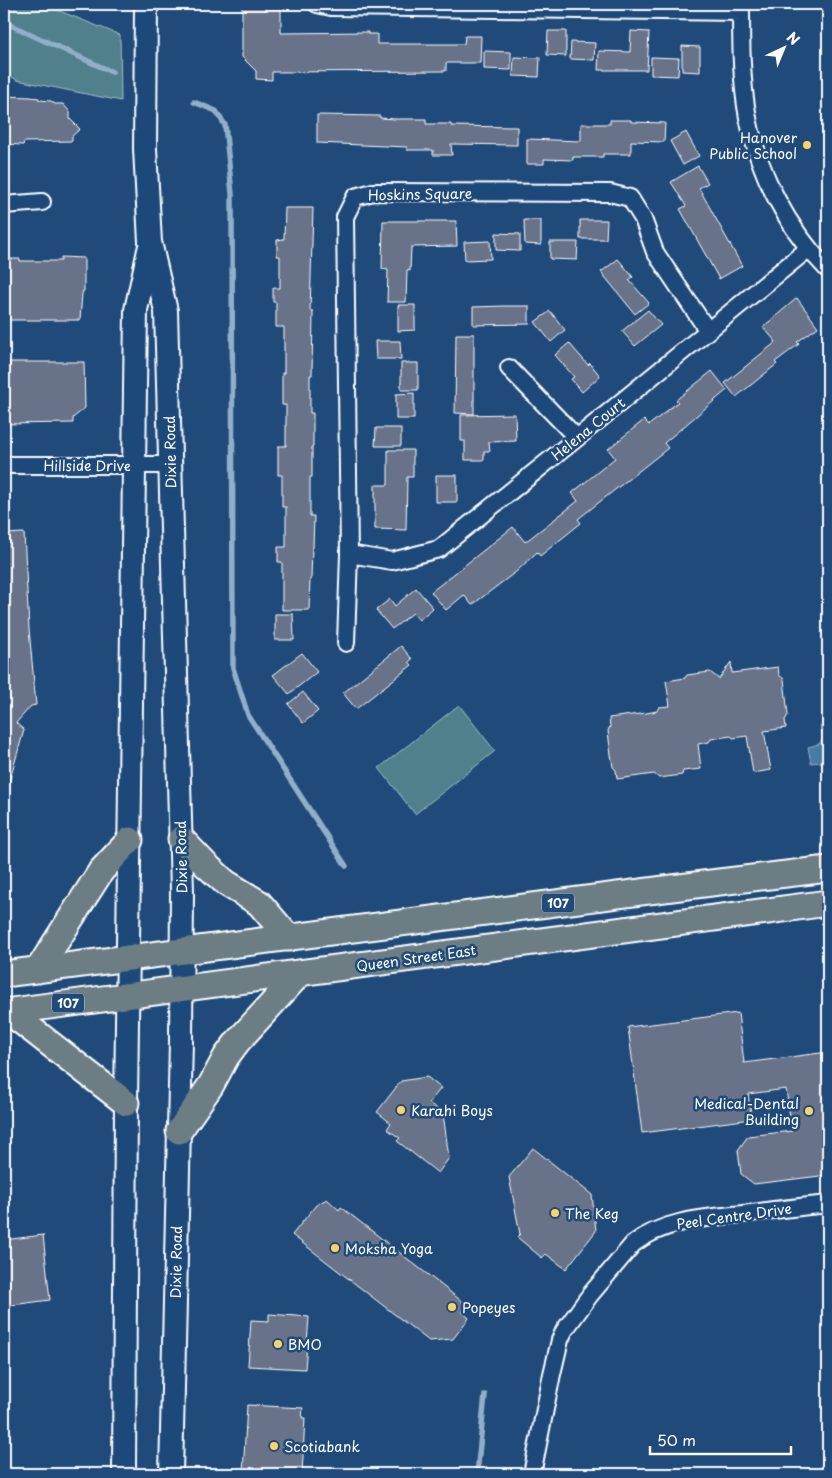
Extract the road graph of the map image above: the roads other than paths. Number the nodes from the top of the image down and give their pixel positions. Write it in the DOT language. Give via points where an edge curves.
graph roads {
  1 [pos="146,4"];
  2 [pos="317,4"];
  3 [pos="741,8"];
  4 [pos="42,202"];
  5 [pos="4,204"];
  6 [pos="150,242"];
  7 [pos="808,250"];
  8 [pos="828,270"];
  9 [pos="708,331"];
  10 [pos="510,368"];
  11 [pos="577,438"];
  12 [pos="4,465"];
  13 [pos="135,465"];
  14 [pos="171,465"];
  15 [pos="348,554"];
  16 [pos="346,643"];
  17 [pos="181,839"];
  18 [pos="130,840"];
  19 [pos="828,870"];
  20 [pos="828,903"];
  21 [pos="289,938"];
  22 [pos="181,952"];
  23 [pos="128,958"];
  24 [pos="38,970"];
  25 [pos="300,973"];
  26 [pos="4,974"];
  27 [pos="181,989"];
  28 [pos="128,996"];
  29 [pos="6,1011"];
  30 [pos="126,1103"];
  31 [pos="179,1131"];
  32 [pos="828,1204"];
  33 [pos="124,1474"];
  34 [pos="171,1474"];
  35 [pos="532,1474"];
  1 -- 6 [label="main road, Dixie Road" via="145,149"];
  2 -- 3 [label="street" via="331,8"];
  3 -- 7 [label="street" via="748,118 761,164 781,208"];
  4 -- 5 [label="street"];
  6 -- 13 [label="main road, Dixie Road" via="136,310"];
  6 -- 14 [label="main road, Dixie Road" via="166,311"];
  7 -- 8 [label="street"];
  7 -- 9 [label="street, Helena Court"];
  9 -- 11 [label="street, Helena Court"];
  9 -- 15 [label="street, Hoskins Square" via="655,252 643,219 630,198 610,193 373,192 355,197 345,217"];
  10 -- 11 [label="street"];
  11 -- 15 [label="street, Helena Court" via="439,549 392,561"];
  12 -- 13 [label="street, Hillside Drive"];
  13 -- 14 [label="street, Hillside Drive"];
  13 -- 18 [label="main road, Dixie Road"];
  14 -- 17 [label="main road, Dixie Road"];
  15 -- 16 [label="street"];
  17 -- 21 [label="main road" via="226,883 259,903"];
  17 -- 22 [label="main road, Dixie Road"];
  18 -- 23 [label="main road, Dixie Road"];
  18 -- 24 [label="main road" via="101,870"];
  19 -- 21 [label="main road, 107"];
  20 -- 25 [label="main road, Queen Street East / 107"];
  21 -- 22 [label="main road, 107"];
  22 -- 23 [label="main road, 107"];
  22 -- 27 [label="main road, Dixie Road"];
  23 -- 24 [label="main road, 107"];
  23 -- 28 [label="main road, Dixie Road"];
  24 -- 26 [label="main road, 107"];
  25 -- 27 [label="main road, Queen Street East / 107"];
  25 -- 31 [label="main road" via="238,1041"];
  27 -- 28 [label="main road, Queen Street East / 107"];
  27 -- 31 [label="main road, Dixie Road"];
  28 -- 29 [label="main road, Queen Street East / 107"];
  28 -- 30 [label="main road, Dixie Road"];
  29 -- 30 [label="main road"];
  30 -- 33 [label="main road, Dixie Road"];
  31 -- 34 [label="main road, Dixie Road"];
  32 -- 35 [label="street, Peel Centre Drive" via="702,1218 675,1224 632,1244 595,1288 560,1340"];
}
